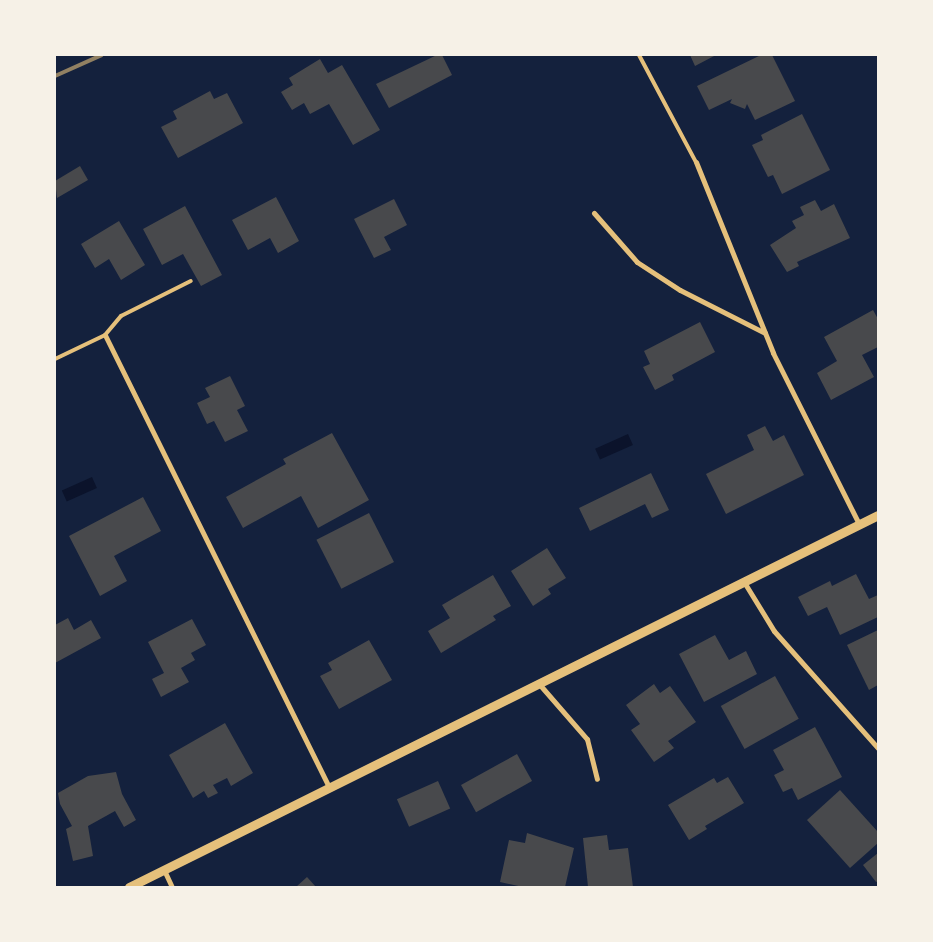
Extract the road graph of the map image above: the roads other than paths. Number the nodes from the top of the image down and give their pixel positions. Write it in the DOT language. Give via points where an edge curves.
graph roads {
  1 [pos="639,55"];
  2 [pos="696,162"];
  3 [pos="594,213"];
  4 [pos="191,282"];
  5 [pos="765,333"];
  6 [pos="105,335"];
  7 [pos="55,359"];
  8 [pos="878,515"];
  9 [pos="860,524"];
  10 [pos="744,582"];
  11 [pos="540,685"];
  12 [pos="878,748"];
  13 [pos="597,779"];
  14 [pos="329,787"];
  15 [pos="164,870"];
  16 [pos="129,887"];
  17 [pos="172,887"];
  1 -- 2 [label="lane"];
  2 -- 5 [label="street"];
  3 -- 5 [label="street" via="637,262 680,290"];
  4 -- 6 [label="lane" via="121,316"];
  5 -- 9 [label="street"];
  6 -- 7 [label="lane"];
  6 -- 14 [label="street"];
  8 -- 9 [label="street"];
  9 -- 10 [label="street"];
  10 -- 11 [label="street"];
  10 -- 12 [label="street" via="774,630"];
  11 -- 13 [label="street" via="587,739"];
  11 -- 14 [label="street"];
  14 -- 15 [label="street"];
  15 -- 16 [label="street"];
  15 -- 17 [label="street"];
}
